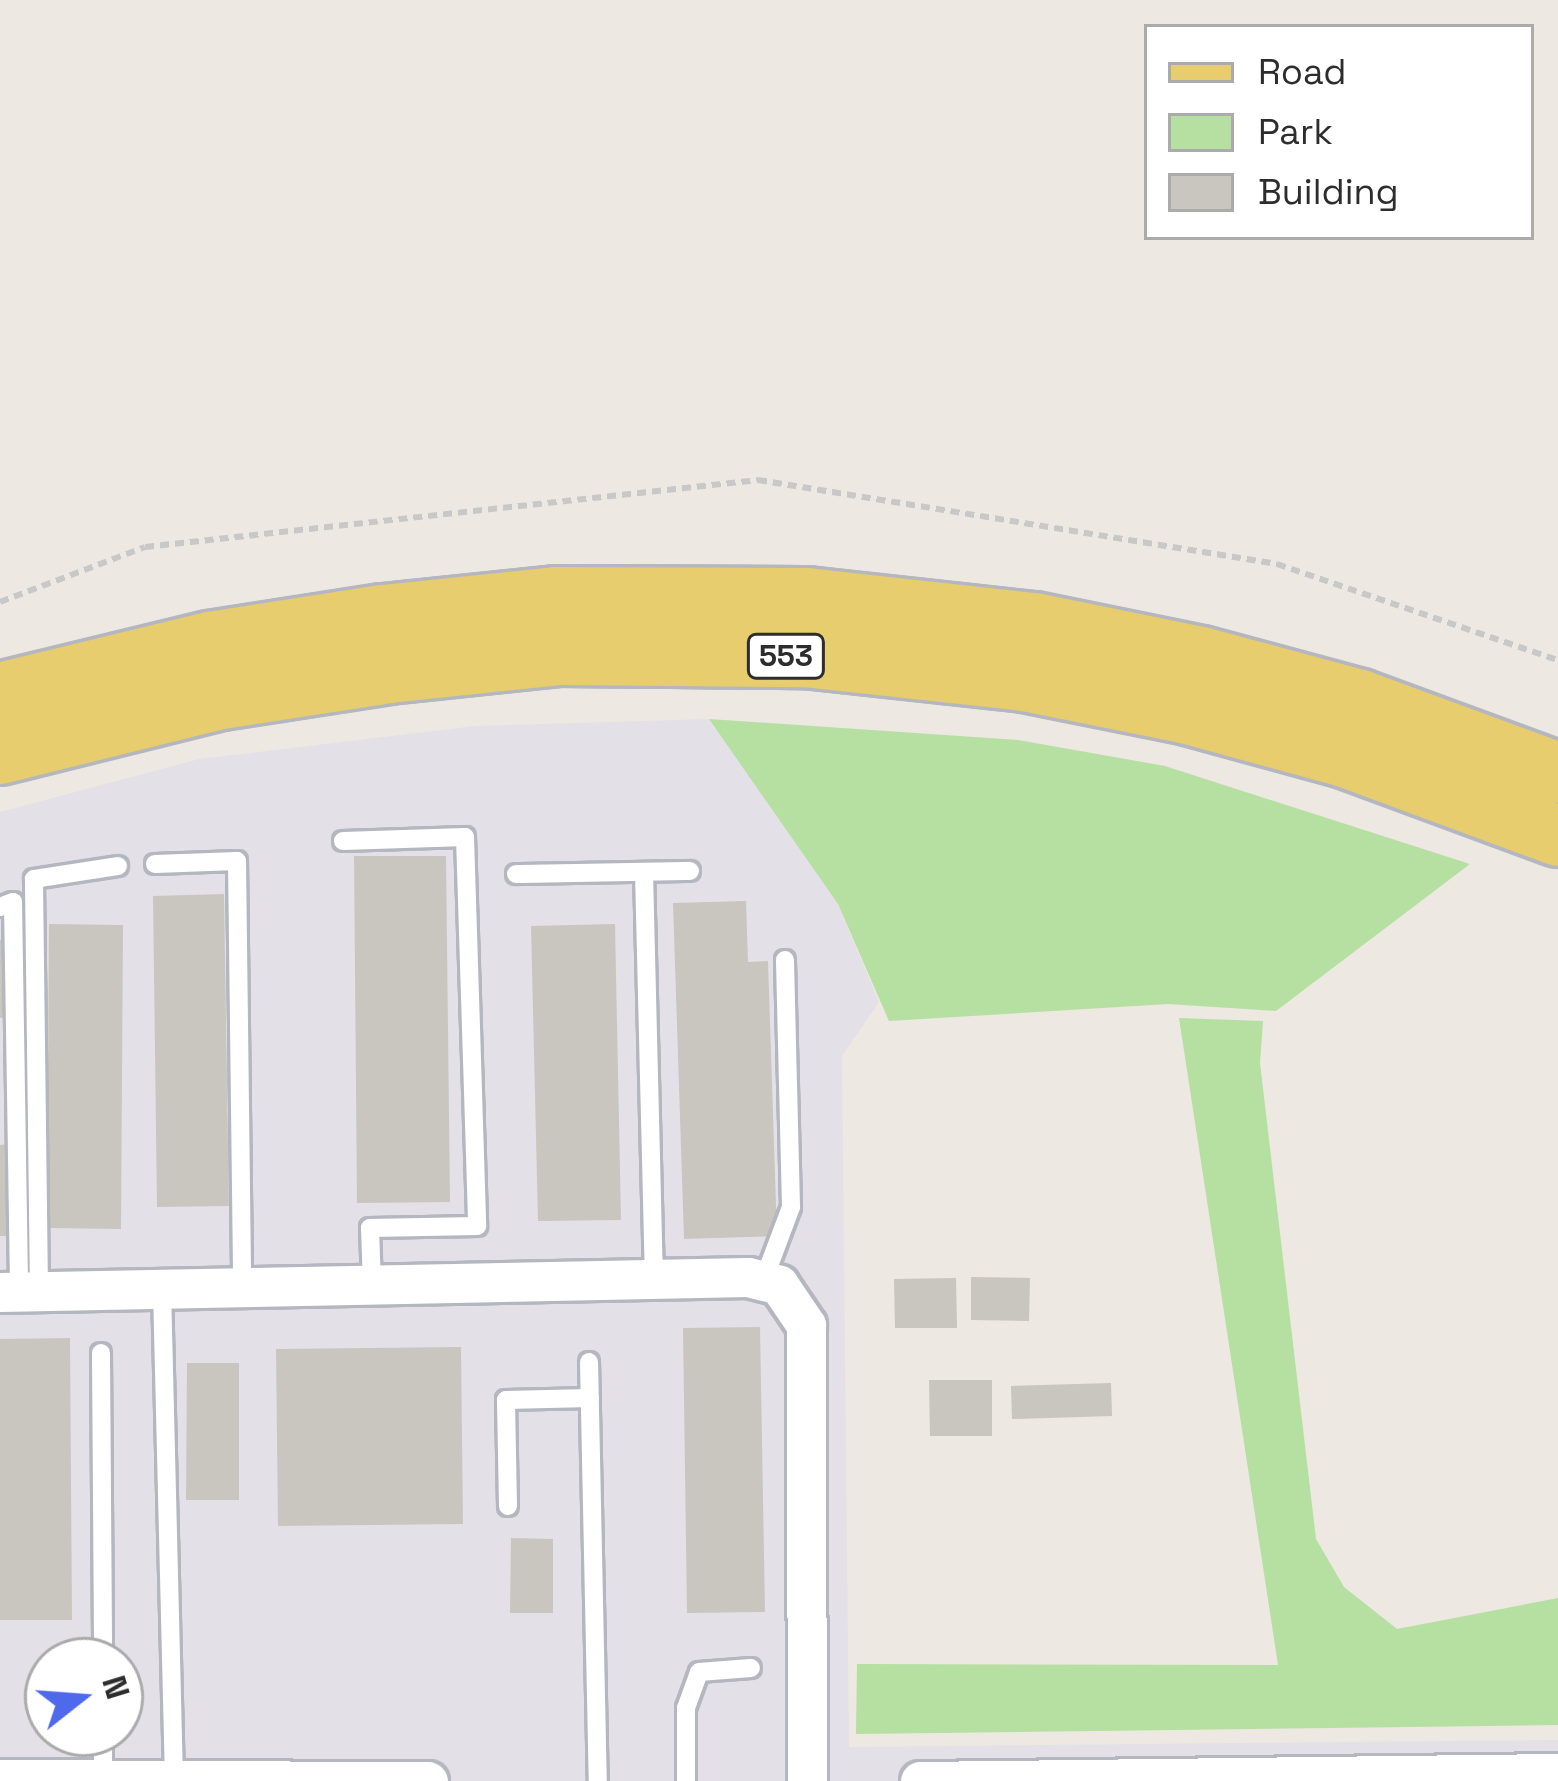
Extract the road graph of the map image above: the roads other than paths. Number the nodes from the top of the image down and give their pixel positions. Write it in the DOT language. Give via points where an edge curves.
graph roads {
  1 [pos="0,693"];
  2 [pos="0,754"];
  3 [pos="1558,773"];
  4 [pos="1558,836"];
  5 [pos="343,841"];
  6 [pos="155,864"];
  7 [pos="118,866"];
  8 [pos="689,871"];
  9 [pos="644,872"];
  10 [pos="516,874"];
  11 [pos="0,907"];
  12 [pos="785,960"];
  13 [pos="654,1279"];
  14 [pos="764,1279"];
  15 [pos="372,1284"];
  16 [pos="242,1287"];
  17 [pos="162,1289"];
  18 [pos="19,1292"];
  19 [pos="101,1353"];
  20 [pos="590,1363"];
  21 [pos="590,1398"];
  22 [pos="508,1506"];
  23 [pos="103,1637"];
  24 [pos="751,1668"];
  25 [pos="1558,1773"];
  26 [pos="0,1779"];
  27 [pos="104,1780"];
  28 [pos="174,1780"];
  29 [pos="428,1781"];
  30 [pos="598,1781"];
  31 [pos="686,1781"];
  32 [pos="808,1781"];
  33 [pos="920,1781"];
  1 -- 3 [label="main road, 553" via="210,642 382,615 556,597 807,598 1034,623 1201,657 1360,700"];
  2 -- 4 [label="main road, 553" via="221,699 389,673 560,656 804,657 1024,681 1188,714 1342,756"];
  5 -- 15 [label="lane" via="465,837 477,1226 370,1228"];
  6 -- 16 [label="lane" via="237,861"];
  7 -- 18 [label="lane" via="34,879"];
  8 -- 9 [label="lane"];
  9 -- 10 [label="lane"];
  9 -- 13 [label="lane"];
  11 -- 18 [label="lane" via="13,902"];
  12 -- 14 [label="lane" via="791,1207"];
  13 -- 14 [label="street"];
  13 -- 15 [label="street"];
  14 -- 32 [label="street" via="788,1294 806,1325"];
  15 -- 16 [label="street"];
  16 -- 17 [label="street"];
  17 -- 18 [label="street"];
  17 -- 28 [label="lane"];
  19 -- 23 [label="lane"];
  20 -- 21 [label="lane"];
  21 -- 22 [label="lane" via="506,1400"];
  21 -- 30 [label="lane"];
  24 -- 31 [label="lane" via="699,1672 686,1708"];
  25 -- 33 [label="street"];
  26 -- 27 [label="street"];
  27 -- 28 [label="street"];
  28 -- 29 [label="street"];
}
